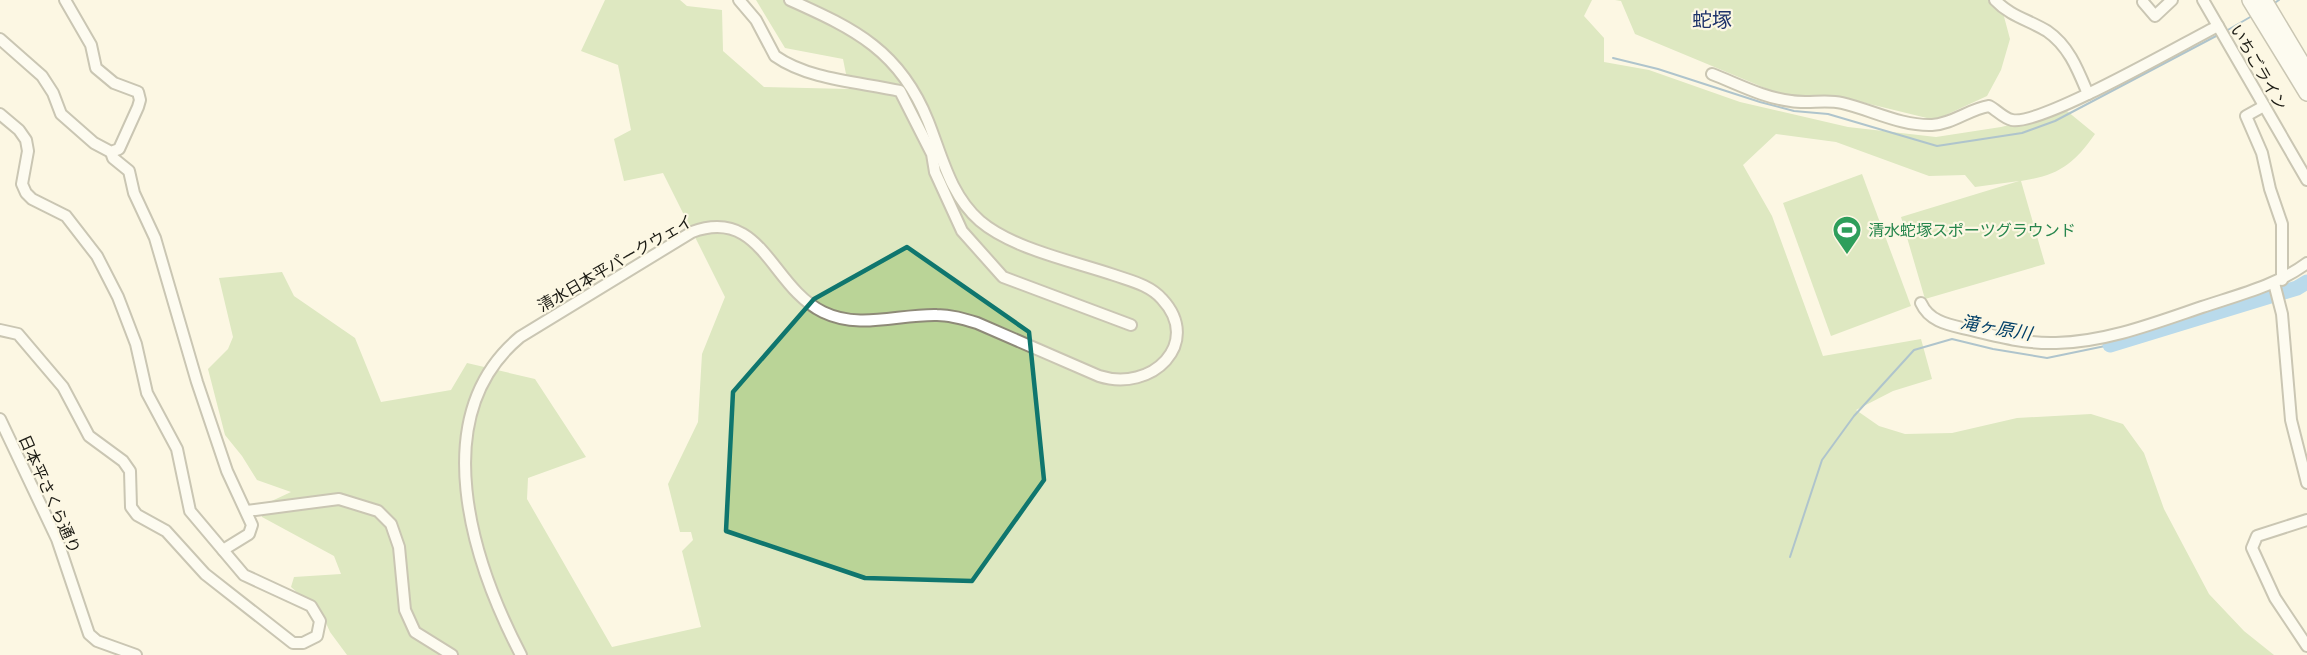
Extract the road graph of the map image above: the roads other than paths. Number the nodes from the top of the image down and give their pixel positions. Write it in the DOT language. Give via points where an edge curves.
graph roads {
  1 [pos="65,0"];
  2 [pos="739,0"];
  3 [pos="790,0"];
  4 [pos="1995,0"];
  5 [pos="2172,0"];
  6 [pos="2203,0"];
  7 [pos="2143,2"];
  8 [pos="2260,7"];
  9 [pos="2218,26"];
  10 [pos="0,39"];
  11 [pos="2307,72"];
  12 [pos="1713,74"];
  13 [pos="2307,93"];
  14 [pos="2088,94"];
  15 [pos="2264,106"];
  16 [pos="0,114"];
  17 [pos="111,152"];
  18 [pos="2307,180"];
  19 [pos="2307,263"];
  20 [pos="2277,287"];
  21 [pos="1921,303"];
  22 [pos="1131,325"];
  23 [pos="0,330"];
  24 [pos="0,419"];
  25 [pos="2307,483"];
  26 [pos="247,511"];
  27 [pos="2307,520"];
  28 [pos="223,550"];
  29 [pos="2307,646"];
  30 [pos="136,655"];
  31 [pos="452,655"];
  32 [pos="521,655"];
  1 -- 17 [label="street" via="91,45 96,68 114,83 133,88 140,100 123,144"];
  2 -- 22 [label="street" via="780,60 808,72 900,91 932,154 935,172 962,231 1003,277"];
  3 -- 32 [label="street, 清水日本平パークウェイ" via="859,33 893,62 921,103 949,177 963,202 980,220 1013,241 1138,283 1161,298 1175,327 1170,356 1150,374 1134,380 1117,380 965,319 935,315 876,321 840,318 804,300 760,247 743,233 728,226 702,228 686,235 538,325 505,350 489,369 473,401 467,431 468,491 476,541 490,589"];
  4 -- 14 [label="street" via="2009,14 2047,31 2061,42"];
  5 -- 7 [label="street" via="2155,16"];
  6 -- 9 [label="street, いちごライン"];
  8 -- 11 [label="highway"];
  8 -- 13 [label="highway"];
  9 -- 14 [label="street"];
  9 -- 15 [label="street, いちごライン"];
  10 -- 17 [label="street" via="42,76 61,114 94,143"];
  12 -- 14 [label="street" via="1792,102 1840,102 1868,113 1933,125 1989,106 2005,117 2020,120 2040,116"];
  15 -- 18 [label="street, いちごライン"];
  15 -- 20 [label="street" via="2246,116 2262,153 2282,224"];
  16 -- 28 [label="street" via="26,140 22,184 26,193 32,200 66,216 97,256 118,297 136,344 147,393 177,449 187,504"];
  17 -- 26 [label="street" via="129,171 134,194 155,238 197,382 227,471"];
  19 -- 20 [label="street"];
  20 -- 21 [label="street" via="2120,334 2058,343 2022,342 1939,321"];
  20 -- 25 [label="street" via="2291,420"];
  23 -- 28 [label="street" via="18,334 63,387 89,436 123,461 130,471 131,507 136,515 166,531 205,574 293,643 303,644 317,636 320,621 311,606 250,580"];
  24 -- 30 [label="street, 日本平さくら通り" via="57,538 89,634 97,641"];
  26 -- 28 [label="street" via="252,525 249,534"];
  26 -- 31 [label="street" via="339,499 378,511 391,524 399,547 405,609 415,632"];
  27 -- 29 [label="street" via="2257,536 2252,548 2275,598"];
}
